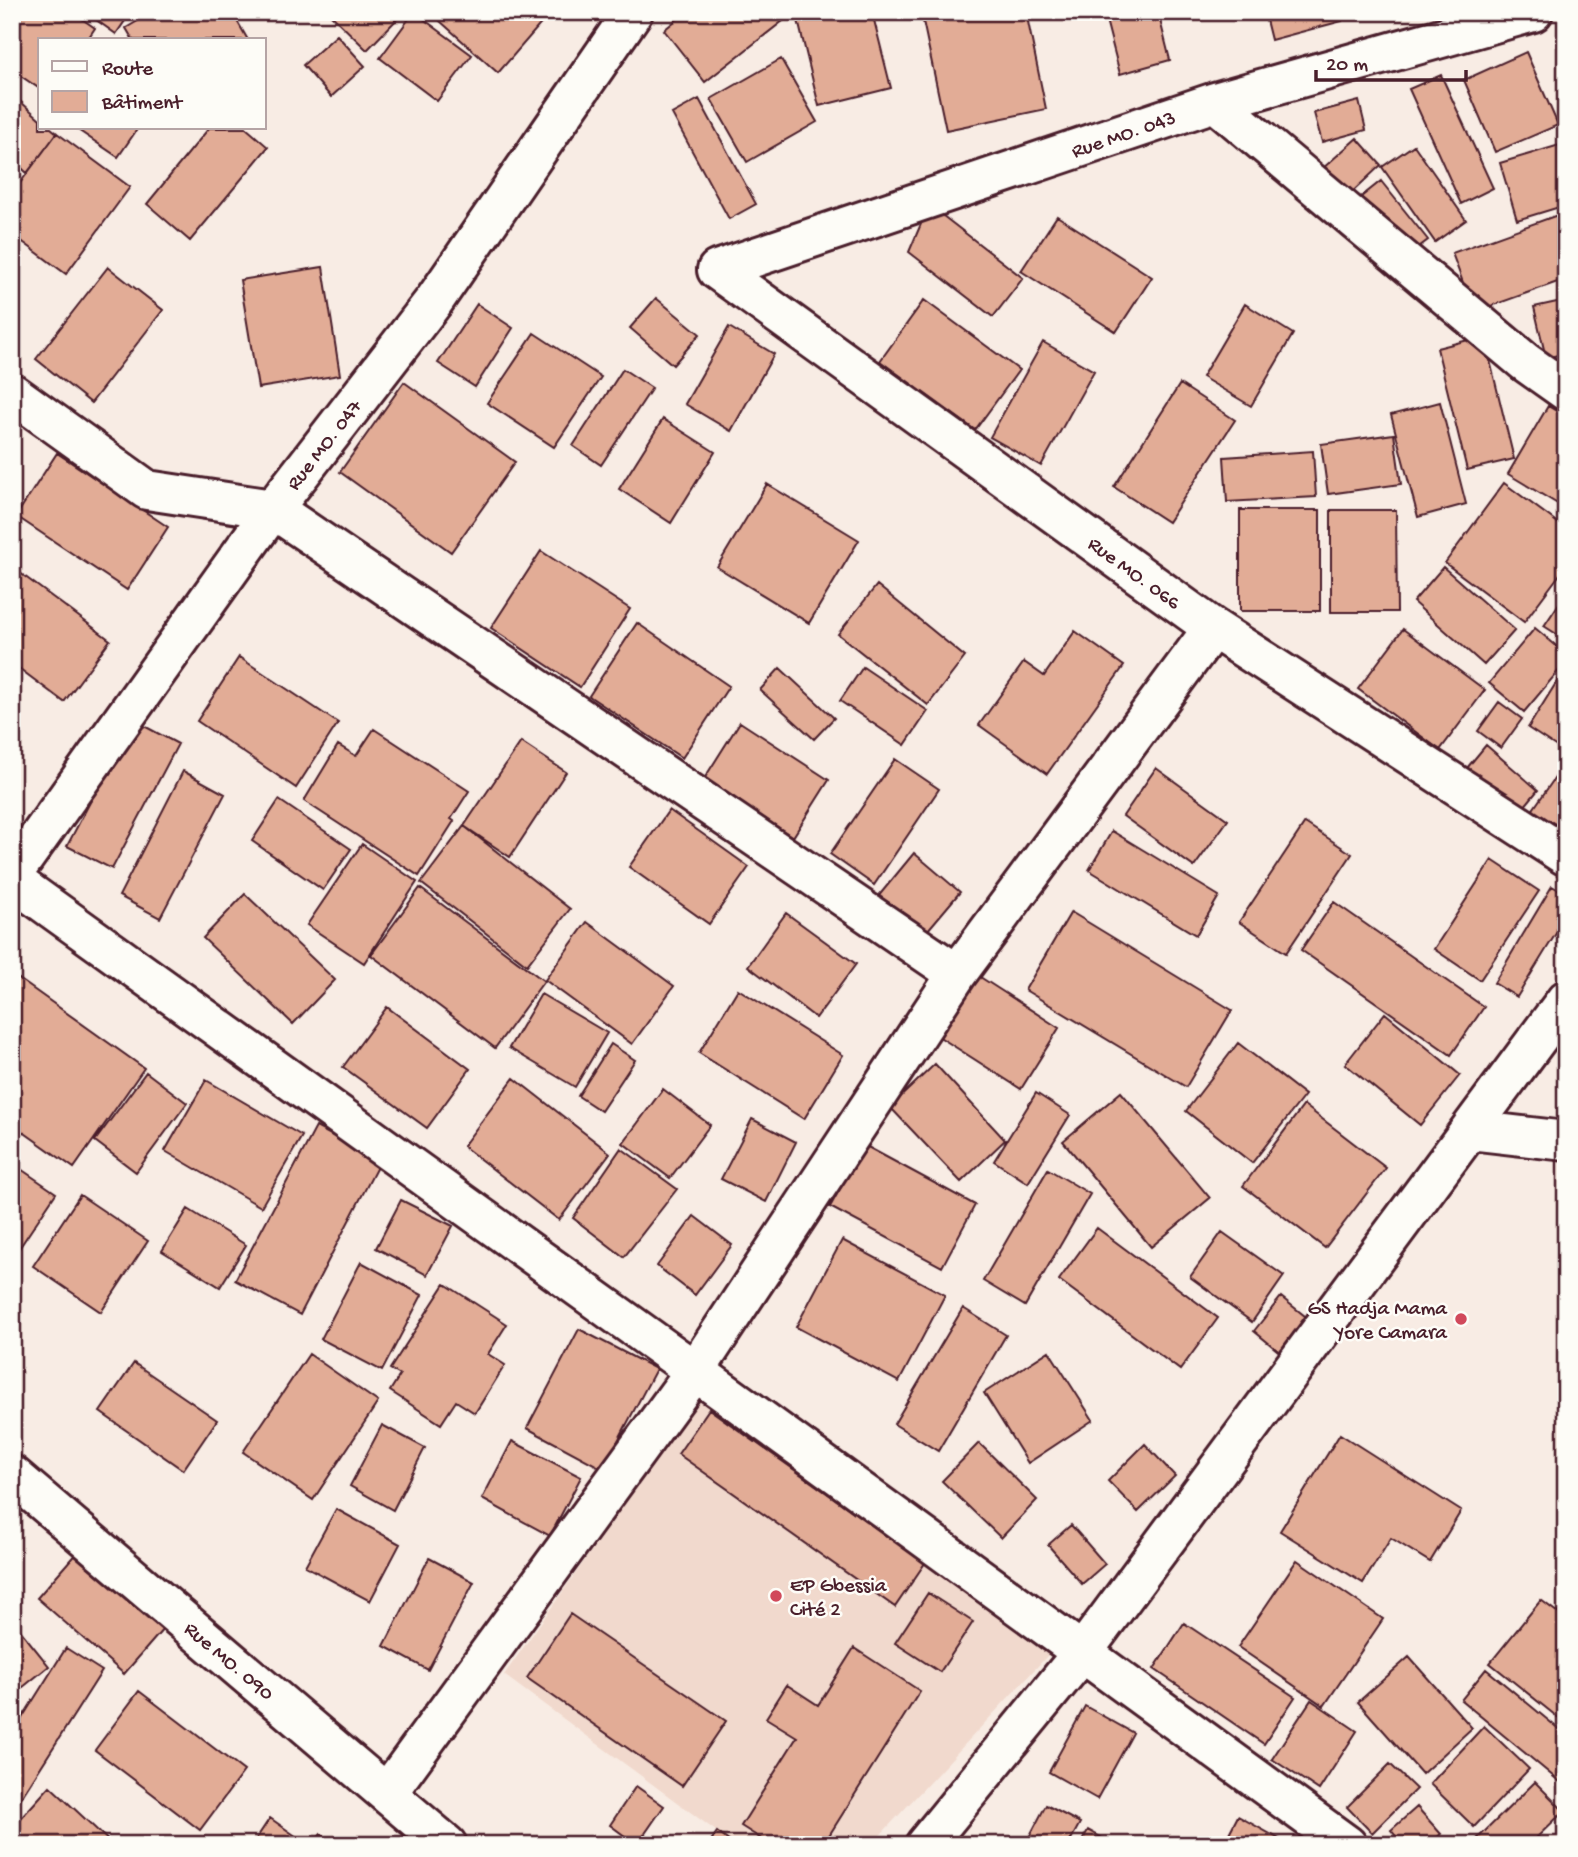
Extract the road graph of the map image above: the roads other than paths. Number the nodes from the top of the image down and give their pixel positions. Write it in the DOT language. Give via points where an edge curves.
graph roads {
  1 [pos="633,12"];
  2 [pos="1533,12"];
  3 [pos="1215,102"];
  4 [pos="717,270"];
  5 [pos="1566,391"];
  6 [pos="12,393"];
  7 [pos="273,509"];
  8 [pos="1213,628"];
  9 [pos="1566,856"];
  10 [pos="12,877"];
  11 [pos="957,974"];
  12 [pos="1566,1000"];
  13 [pos="1470,1130"];
  14 [pos="1566,1141"];
  15 [pos="695,1371"];
  16 [pos="12,1475"];
  17 [pos="1082,1653"];
  18 [pos="387,1793"];
  19 [pos="447,1845"];
  20 [pos="925,1845"];
  21 [pos="1347,1845"];
  1 -- 7 [label="street, Rue MO. 047" via="434,301"];
  2 -- 3 [label="street, Rue MO. 043"];
  3 -- 4 [label="street, Rue MO. 043"];
  3 -- 5 [label="street" via="1524,362"];
  4 -- 8 [label="street, Rue MO. 066"];
  6 -- 7 [label="street" via="146,490"];
  7 -- 10 [label="street, Rue MO. 047"];
  7 -- 11 [label="street"];
  8 -- 9 [label="street, Rue MO. 066"];
  8 -- 11 [label="street"];
  10 -- 15 [label="street"];
  11 -- 15 [label="street"];
  12 -- 13 [label="street"];
  13 -- 14 [label="street"];
  13 -- 17 [label="street"];
  15 -- 17 [label="street"];
  15 -- 18 [label="street"];
  16 -- 18 [label="street, Rue MO. 090"];
  17 -- 20 [label="street"];
  17 -- 21 [label="street"];
  18 -- 19 [label="street, Rue MO. 090"];
}
